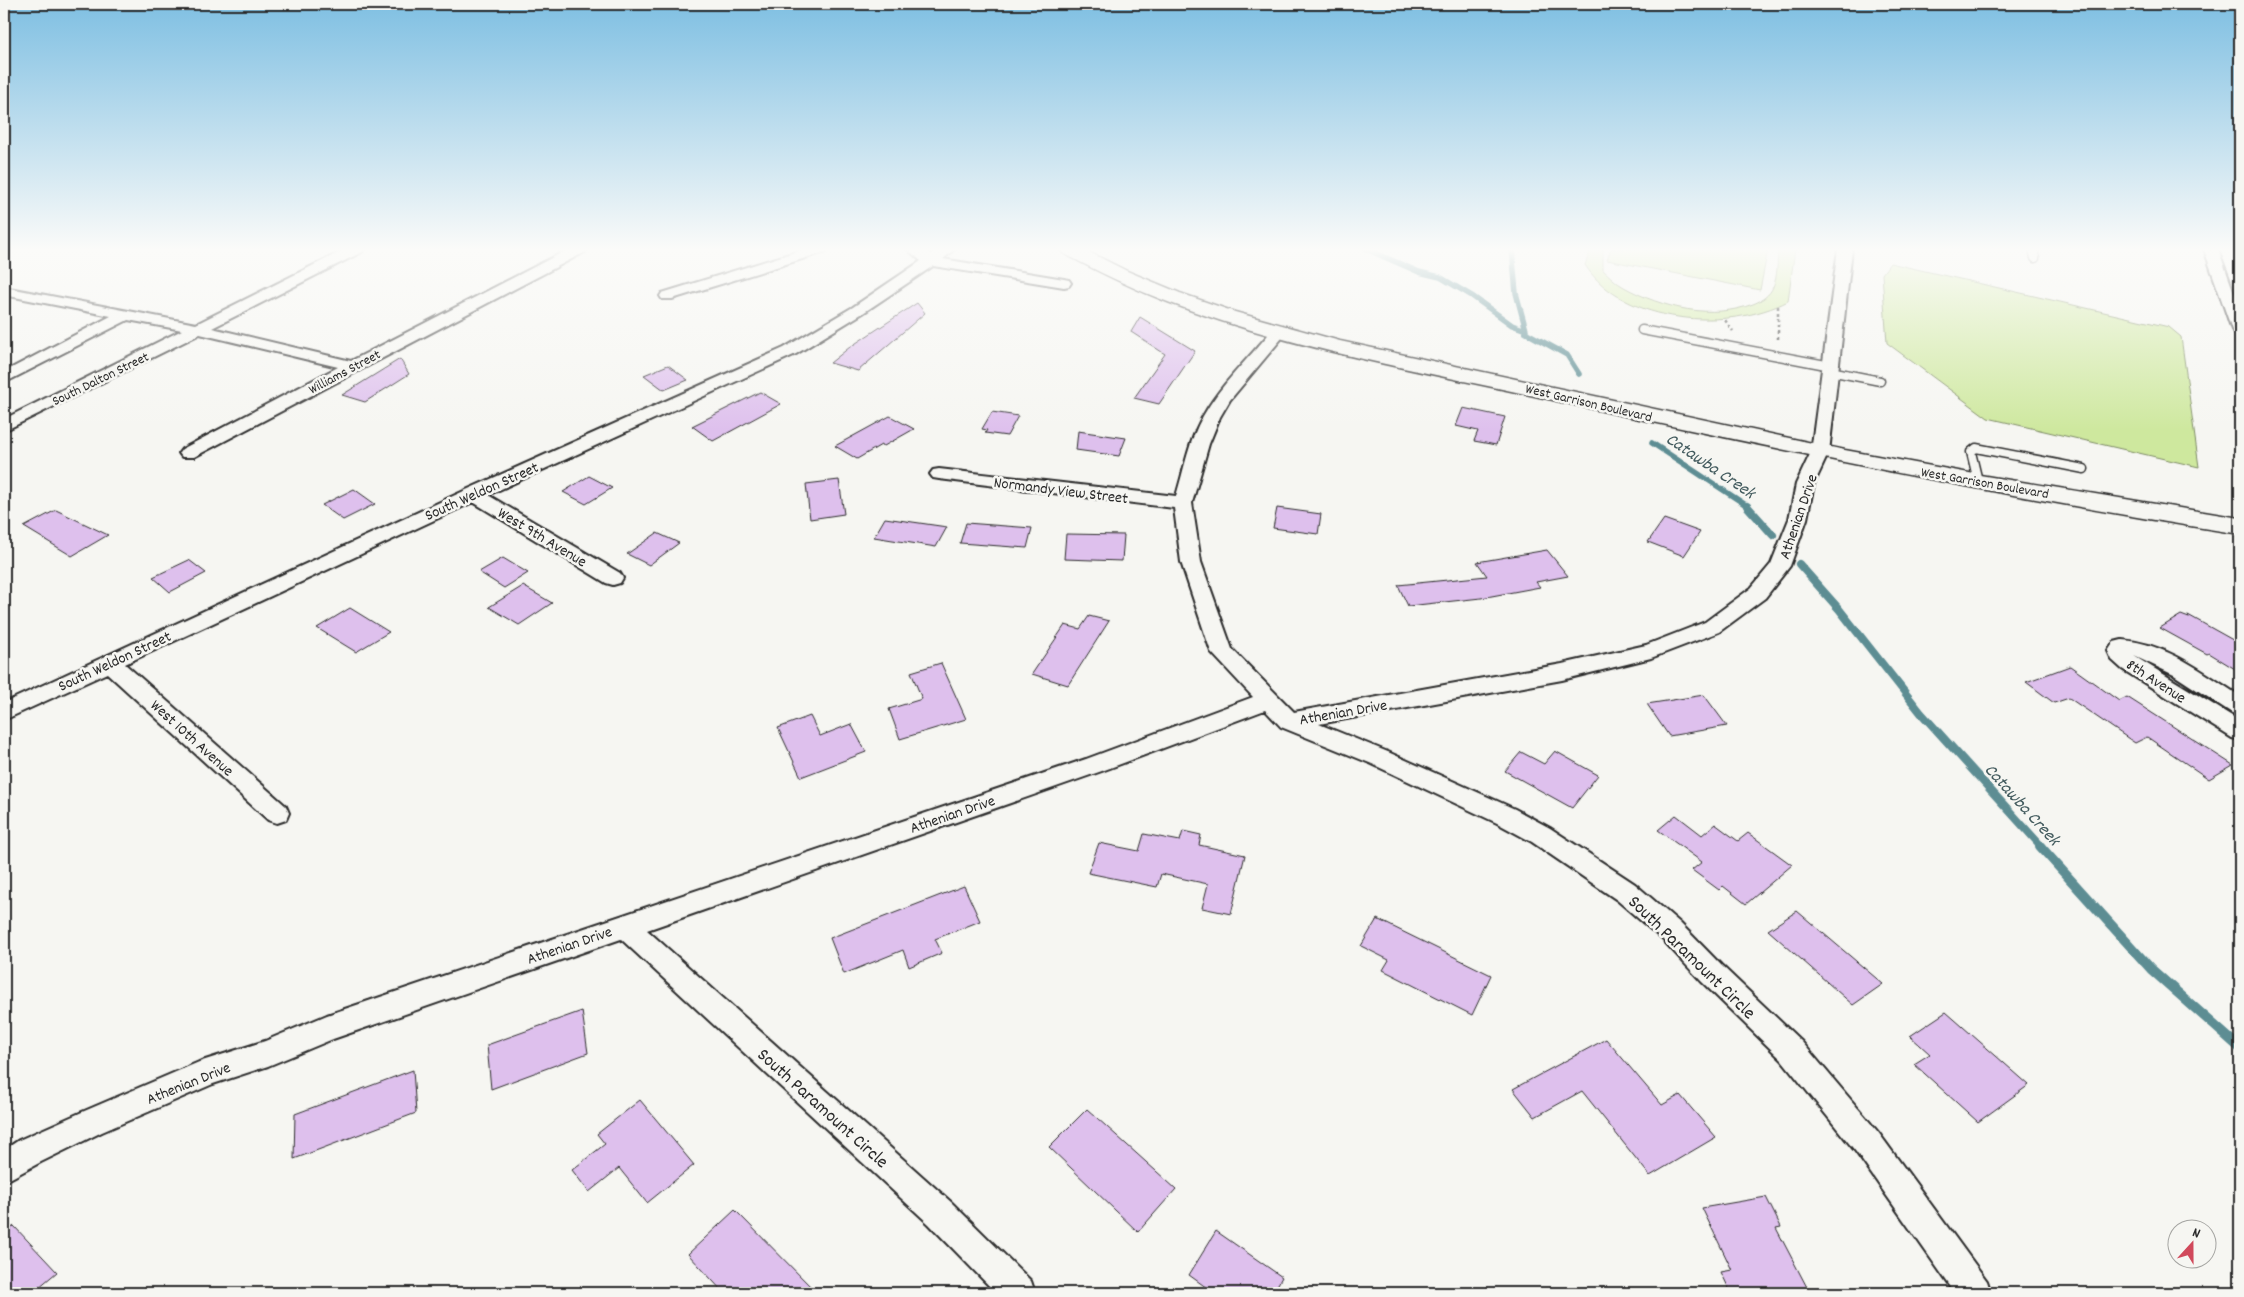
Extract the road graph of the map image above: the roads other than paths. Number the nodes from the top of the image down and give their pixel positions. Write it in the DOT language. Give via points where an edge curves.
graph roads {
  1 [pos="94,310"];
  2 [pos="237,310"];
  3 [pos="463,310"];
  4 [pos="859,310"];
  5 [pos="1206,310"];
  6 [pos="1838,310"];
  7 [pos="2233,310"];
  8 [pos="126,315"];
  9 [pos="199,329"];
  10 [pos="1642,330"];
  11 [pos="2240,330"];
  12 [pos="1279,332"];
  13 [pos="353,366"];
  14 [pos="1830,369"];
  15 [pos="4,378"];
  16 [pos="1880,382"];
  17 [pos="4,426"];
  18 [pos="1820,452"];
  19 [pos="188,453"];
  20 [pos="2084,469"];
  21 [pos="939,474"];
  22 [pos="1978,481"];
  23 [pos="473,494"];
  24 [pos="1183,503"];
  25 [pos="2240,526"];
  26 [pos="613,578"];
  27 [pos="109,662"];
  28 [pos="1269,700"];
  29 [pos="2240,707"];
  30 [pos="4,712"];
  31 [pos="1289,721"];
  32 [pos="2240,732"];
  33 [pos="277,812"];
  34 [pos="624,925"];
  35 [pos="4,1167"];
  36 [pos="1020,1293"];
  37 [pos="1975,1293"];
  1 -- 8 [label="street"];
  2 -- 9 [label="street, South Dalton Street"];
  3 -- 13 [label="street, Williams Street"];
  4 -- 23 [label="street, South Weldon Street" via="790,351"];
  5 -- 12 [label="main road, West Garrison Boulevard"];
  6 -- 14 [label="street, Athenian Drive"];
  7 -- 11 [label="street"];
  8 -- 9 [label="street"];
  8 -- 15 [label="street"];
  9 -- 13 [label="street"];
  9 -- 17 [label="street, South Dalton Street"];
  10 -- 14 [label="lane"];
  12 -- 18 [label="main road, West Garrison Boulevard"];
  12 -- 24 [label="street" via="1211,417"];
  13 -- 19 [label="street, Williams Street"];
  14 -- 16 [label="lane"];
  14 -- 18 [label="street, Athenian Drive"];
  18 -- 22 [label="main road, West Garrison Boulevard"];
  18 -- 31 [label="street, Athenian Drive" via="1805,484 1798,519 1780,566 1758,593 1712,627 1651,651 1562,672"];
  20 -- 22 [label="lane" via="1976,448 1971,452"];
  21 -- 24 [label="street, Normandy View Street"];
  22 -- 25 [label="main road, West Garrison Boulevard"];
  23 -- 26 [label="street, West 9th Avenue"];
  23 -- 27 [label="street, South Weldon Street"];
  24 -- 28 [label="street" via="1191,562 1222,652"];
  27 -- 30 [label="street, South Weldon Street"];
  27 -- 33 [label="street, West 10th Avenue"];
  28 -- 31 [label="street, Athenian Drive"];
  28 -- 34 [label="street, Athenian Drive" via="1094,765"];
  29 -- 32 [label="street, 8th Avenue" via="2147,651 2128,646 2119,651 2130,664"];
  31 -- 37 [label="street, South Paramount Circle" via="1380,758 1506,816 1541,835 1626,892 1671,931 1792,1051 1867,1142"];
  34 -- 35 [label="street, Athenian Drive" via="209,1072 92,1122"];
  34 -- 36 [label="street, South Paramount Circle" via="940,1213"];
}
